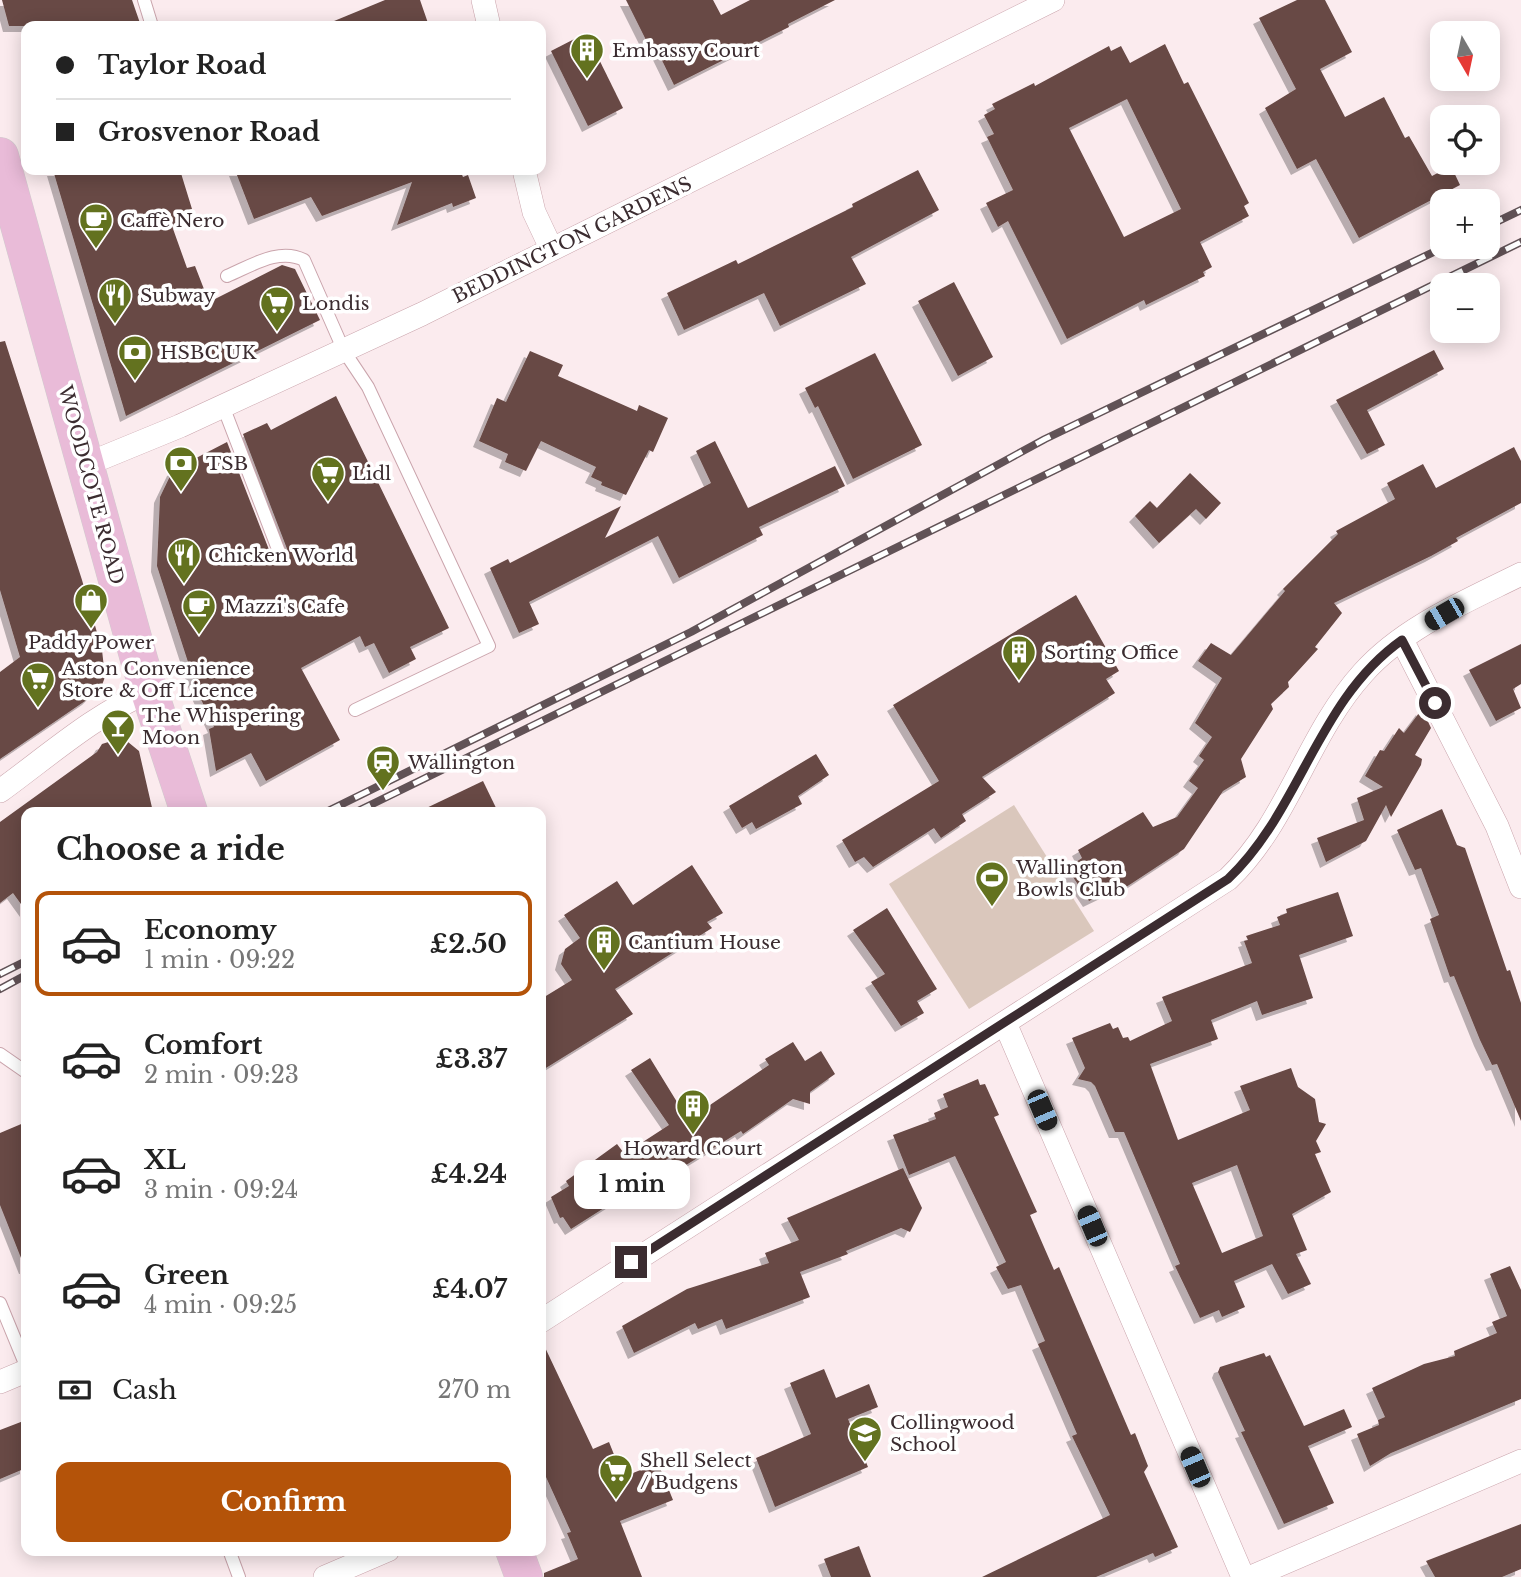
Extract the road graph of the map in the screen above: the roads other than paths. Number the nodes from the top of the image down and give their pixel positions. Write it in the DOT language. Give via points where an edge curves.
graph roads {
  1 [pos="144,0"];
  2 [pos="483,0"];
  3 [pos="1053,0"];
  4 [pos="150,21"];
  5 [pos="488,21"];
  6 [pos="0,156"];
  7 [pos="525,175"];
  8 [pos="551,248"];
  9 [pos="227,276"];
  10 [pos="344,351"];
  11 [pos="223,406"];
  12 [pos="85,465"];
  13 [pos="281,557"];
  14 [pos="1521,574"];
  15 [pos="1402,640"];
  16 [pos="149,691"];
  17 [pos="355,710"];
  18 [pos="0,791"];
  19 [pos="187,807"];
  20 [pos="1521,887"];
  21 [pos="1005,1023"];
  22 [pos="0,1054"];
  23 [pos="21,1069"];
  24 [pos="0,1303"];
  25 [pos="546,1318"];
  26 [pos="21,1356"];
  27 [pos="21,1371"];
  28 [pos="0,1382"];
  29 [pos="1521,1461"];
  30 [pos="231,1556"];
  31 [pos="374,1556"];
  32 [pos="516,1556"];
  33 [pos="239,1577"];
  34 [pos="325,1577"];
  35 [pos="524,1577"];
  36 [pos="1243,1577"];
  37 [pos="1251,1577"];
  1 -- 4 [label="lane"];
  2 -- 5 [label="street"];
  3 -- 8 [label="street, BEDDINGTON GARDENS"];
  6 -- 12 [label="main road, WOODCOTE ROAD"];
  7 -- 8 [label="street" via="534,212"];
  8 -- 10 [label="street, BEDDINGTON GARDENS"];
  9 -- 10 [label="lane" via="278,255 294,254 304,260"];
  10 -- 11 [label="street, BEDDINGTON GARDENS"];
  10 -- 17 [label="lane" via="368,387 489,646"];
  11 -- 12 [label="street, BEDDINGTON GARDENS"];
  11 -- 13 [label="lane"];
  12 -- 16 [label="main road, WOODCOTE ROAD"];
  14 -- 15 [label="street"];
  15 -- 20 [label="street" via="1497,826"];
  15 -- 21 [label="street" via="1376,660 1343,699 1270,828 1245,863 1201,898"];
  16 -- 18 [label="street" via="71,739"];
  16 -- 19 [label="main road, WOODCOTE ROAD"];
  21 -- 25 [label="street"];
  21 -- 36 [label="street"];
  22 -- 23 [label="lane"];
  24 -- 26 [label="lane"];
  27 -- 28 [label="street"];
  29 -- 37 [label="street"];
  30 -- 33 [label="lane"];
  31 -- 34 [label="street"];
  32 -- 35 [label="main road"];
}
